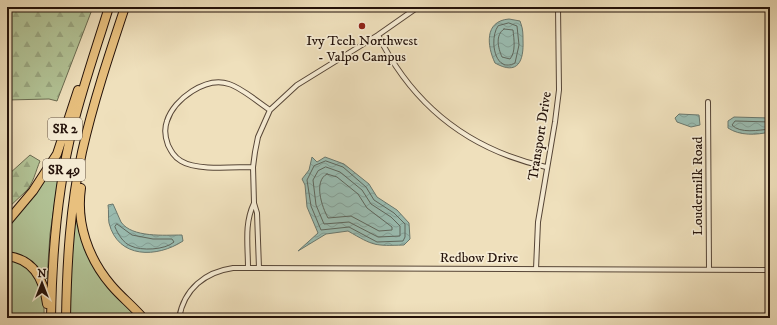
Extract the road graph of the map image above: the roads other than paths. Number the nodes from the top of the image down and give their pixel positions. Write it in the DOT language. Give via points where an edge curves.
graph roads {
  1 [pos="109,7"];
  2 [pos="125,7"];
  3 [pos="418,7"];
  4 [pos="558,7"];
  5 [pos="103,26"];
  6 [pos="378,35"];
  7 [pos="708,102"];
  8 [pos="270,110"];
  9 [pos="82,154"];
  10 [pos="253,167"];
  11 [pos="546,168"];
  12 [pos="254,203"];
  13 [pos="7,222"];
  14 [pos="7,256"];
  15 [pos="248,268"];
  16 [pos="259,268"];
  17 [pos="536,269"];
  18 [pos="709,269"];
  19 [pos="770,270"];
  20 [pos="50,318"];
  21 [pos="66,318"];
  22 [pos="143,318"];
  23 [pos="179,318"];
  1 -- 5 [label="highway, SR 2"];
  2 -- 9 [label="highway, SR 2" via="98,92"];
  3 -- 6 [label="street"];
  4 -- 11 [label="street, Transport Drive" via="558,90"];
  5 -- 13 [label="highway, SR 2" via="94,43 56,154 33,191"];
  5 -- 20 [label="highway, SR 49" via="77,111 64,167 54,248"];
  6 -- 8 [label="street" via="297,85"];
  6 -- 11 [label="street" via="385,51 409,85 449,124 469,138 500,153"];
  7 -- 18 [label="street, Loudermilk Road"];
  8 -- 10 [label="street" via="258,137"];
  8 -- 10 [label="street" via="230,84 210,82 201,85 184,99 166,121 168,144 174,156 181,162 199,166"];
  9 -- 21 [label="highway, SR 49" via="70,231"];
  9 -- 22 [label="highway, SR 2" via="80,213 89,250 111,284"];
  10 -- 12 [label="street"];
  11 -- 17 [label="street, Transport Drive" via="538,222"];
  12 -- 15 [label="street" via="247,225"];
  12 -- 16 [label="street" via="257,213"];
  14 -- 20 [label="highway" via="22,260 36,272 45,289"];
  15 -- 16 [label="street, Redbow Drive"];
  15 -- 23 [label="street, Redbow Drive" via="220,270 200,281 186,296"];
  16 -- 17 [label="street, Redbow Drive"];
  17 -- 18 [label="street, Redbow Drive"];
  18 -- 19 [label="street, Redbow Drive"];
}
